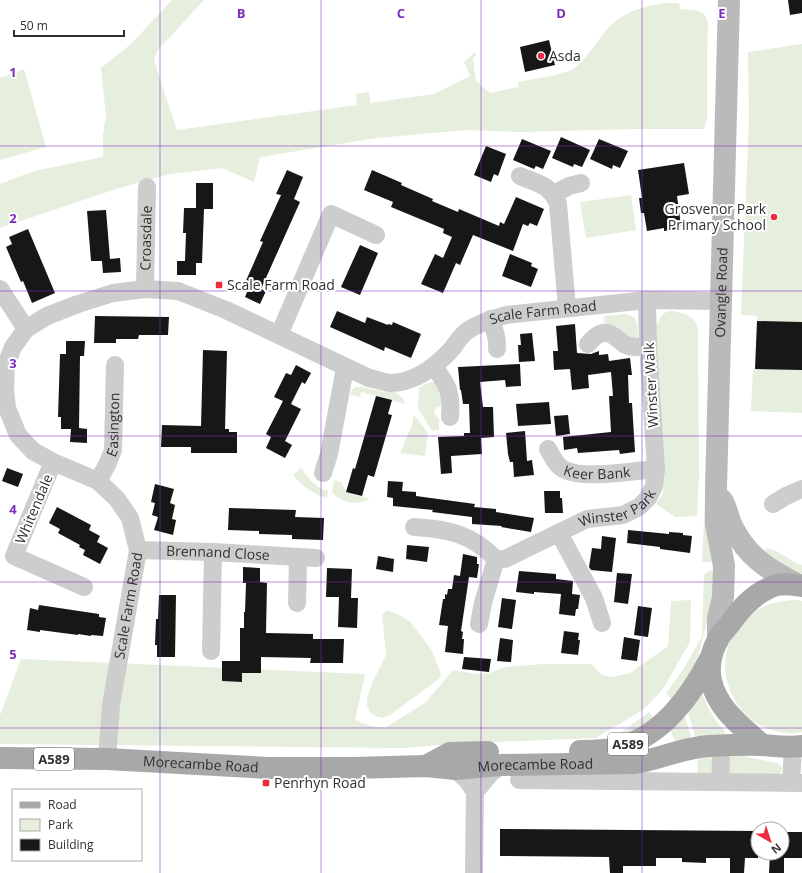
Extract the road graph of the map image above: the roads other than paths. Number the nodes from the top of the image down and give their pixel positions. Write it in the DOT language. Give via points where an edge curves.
graph roads {
  1 [pos="729,0"];
  2 [pos="520,176"];
  3 [pos="581,183"];
  4 [pos="147,187"];
  5 [pos="554,194"];
  6 [pos="376,235"];
  7 [pos="145,289"];
  8 [pos="0,290"];
  9 [pos="647,300"];
  10 [pos="722,301"];
  11 [pos="567,308"];
  12 [pos="490,320"];
  13 [pos="26,328"];
  14 [pos="279,335"];
  15 [pos="588,344"];
  16 [pos="648,346"];
  17 [pos="496,349"];
  18 [pos="115,365"];
  19 [pos="434,367"];
  20 [pos="345,368"];
  21 [pos="4,408"];
  22 [pos="450,417"];
  23 [pos="548,449"];
  24 [pos="53,462"];
  25 [pos="656,469"];
  26 [pos="323,473"];
  27 [pos="98,481"];
  28 [pos="716,488"];
  29 [pos="802,489"];
  30 [pos="773,504"];
  31 [pos="414,527"];
  32 [pos="560,533"];
  33 [pos="138,550"];
  34 [pos="213,552"];
  35 [pos="7,553"];
  36 [pos="298,558"];
  37 [pos="316,558"];
  38 [pos="496,559"];
  39 [pos="800,586"];
  40 [pos="84,587"];
  41 [pos="298,603"];
  42 [pos="602,623"];
  43 [pos="479,624"];
  44 [pos="714,648"];
  45 [pos="211,651"];
  46 [pos="762,745"];
  47 [pos="798,747"];
  48 [pos="0,758"];
  49 [pos="107,759"];
  50 [pos="721,760"];
  51 [pos="501,765"];
  52 [pos="426,766"];
  53 [pos="455,768"];
  54 [pos="519,780"];
  55 [pos="720,782"];
  56 [pos="797,783"];
  57 [pos="475,792"];
  58 [pos="474,873"];
  1 -- 10 [label="main road, Ovangle Road"];
  2 -- 5 [label="street" via="546,187"];
  3 -- 5 [label="street"];
  4 -- 7 [label="street, Croasdale"];
  5 -- 11 [label="street" via="558,204"];
  6 -- 14 [label="street" via="331,214"];
  7 -- 13 [label="street, Scale Farm Road" via="113,293 78,304 47,316"];
  7 -- 14 [label="street, Scale Farm Road" via="178,291 212,303"];
  8 -- 13 [label="street"];
  9 -- 10 [label="street, Scale Farm Road"];
  9 -- 11 [label="street, Scale Farm Road"];
  9 -- 16 [label="street, Winster Walk"];
  10 -- 28 [label="main road, Ovangle Road"];
  11 -- 12 [label="street, Scale Farm Road" via="506,314"];
  12 -- 17 [label="street" via="496,334"];
  12 -- 19 [label="street, Scale Farm Road" via="466,332"];
  13 -- 21 [label="street, Scale Farm Road" via="13,347 6,365"];
  14 -- 20 [label="street, Scale Farm Road"];
  15 -- 16 [label="street" via="603,332 632,347"];
  16 -- 25 [label="street, Winster Walk"];
  18 -- 27 [label="street, Easington" via="113,450 108,465"];
  19 -- 20 [label="street, Scale Farm Road" via="408,380 390,383"];
  19 -- 22 [label="street" via="447,384 451,402"];
  20 -- 26 [label="street"];
  21 -- 24 [label="street, Scale Farm Road" via="18,435 33,451"];
  23 -- 25 [label="street, Keer Bank" via="562,469 575,473"];
  24 -- 27 [label="street, Scale Farm Road"];
  24 -- 35 [label="street, Whitendale"];
  25 -- 32 [label="street, Winster Park" via="654,486 648,498 639,507 623,515 587,519"];
  27 -- 33 [label="street, Scale Farm Road" via="117,499 130,518"];
  28 -- 39 [label="main road, Ovangle Road" via="732,526 746,548 762,564"];
  28 -- 44 [label="main road, Ovangle Road" via="716,524 724,566"];
  29 -- 30 [label="street"];
  31 -- 38 [label="street" via="454,532 471,539"];
  32 -- 38 [label="street, Winster Park" via="505,558"];
  32 -- 42 [label="street, Winster Park" via="594,598"];
  33 -- 34 [label="street, Brennand Close"];
  33 -- 49 [label="street, Scale Farm Road" via="111,705"];
  34 -- 36 [label="street, Brennand Close"];
  34 -- 45 [label="street"];
  35 -- 40 [label="street, Whitendale"];
  36 -- 37 [label="street, Brennand Close"];
  36 -- 41 [label="street"];
  38 -- 43 [label="street"];
  39 -- 44 [label="main road, Morecambe Road" via="770,587 754,596 741,609"];
  44 -- 46 [label="main road" via="711,680 720,704"];
  44 -- 52 [label="main road, Morecambe Road / A589" via="699,680 679,708 652,732 635,741 617,748 598,751 450,753"];
  46 -- 47 [label="main road, Morecambe Road"];
  46 -- 51 [label="main road, Morecambe Road / A589" via="708,746 635,763"];
  47 -- 56 [label="street, Morecambe Road"];
  48 -- 49 [label="main road, Morecambe Road / A589"];
  49 -- 52 [label="main road, Morecambe Road / A589" via="268,768"];
  50 -- 55 [label="street"];
  51 -- 53 [label="main road, Morecambe Road / A589"];
  51 -- 57 [label="street"];
  52 -- 53 [label="main road, Morecambe Road / A589"];
  53 -- 57 [label="street"];
  54 -- 55 [label="street, Morecambe Road"];
  55 -- 56 [label="street, Morecambe Road"];
  57 -- 58 [label="street"];
}
